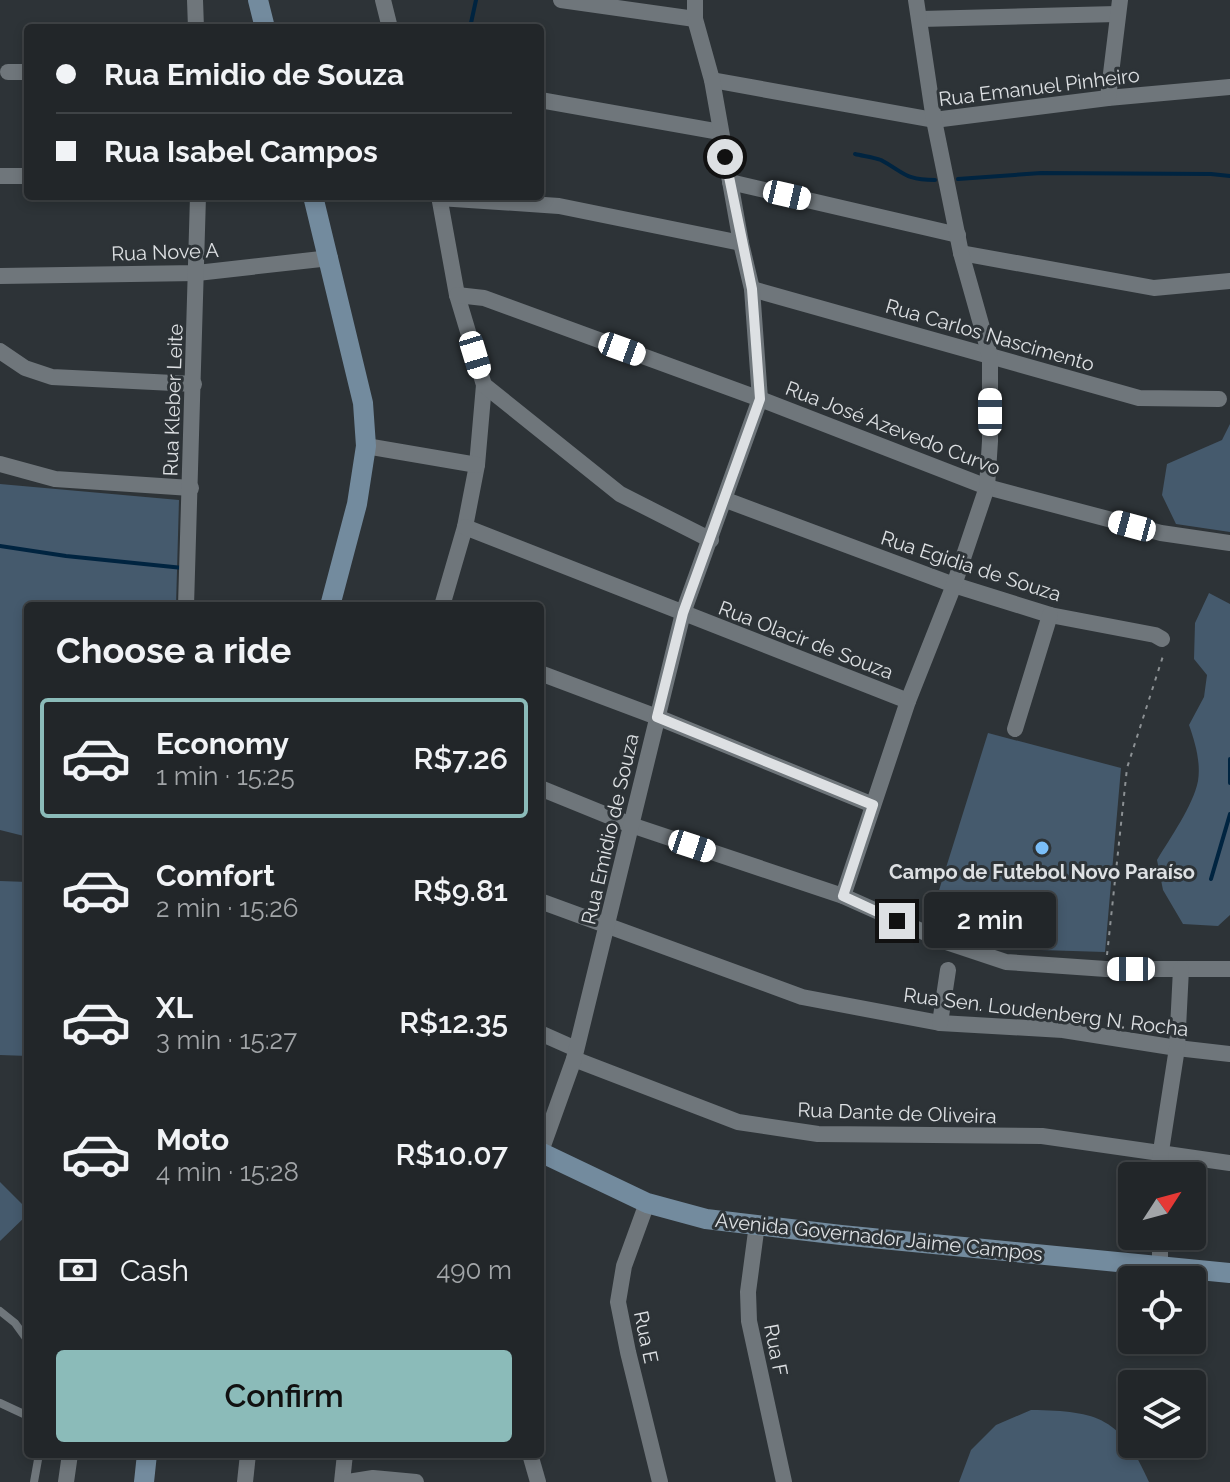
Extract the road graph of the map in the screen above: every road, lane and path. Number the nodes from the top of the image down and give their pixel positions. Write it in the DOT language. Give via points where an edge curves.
graph roads {
  1 [pos="195,0"];
  2 [pos="258,0"];
  3 [pos="383,0"];
  4 [pos="561,0"];
  5 [pos="695,0"];
  6 [pos="916,0"];
  7 [pos="1118,7"];
  8 [pos="695,19"];
  9 [pos="921,19"];
  10 [pos="196,24"];
  11 [pos="264,24"];
  12 [pos="389,24"];
  13 [pos="8,72"];
  14 [pos="24,72"];
  15 [pos="712,80"];
  16 [pos="1230,87"];
  17 [pos="1108,98"];
  18 [pos="544,101"];
  19 [pos="934,120"];
  20 [pos="720,132"];
  21 [pos="0,176"];
  22 [pos="24,176"];
  23 [pos="730,182"];
  24 [pos="198,200"];
  25 [pos="314,200"];
  26 [pos="440,200"];
  27 [pos="479,200"];
  28 [pos="958,235"];
  29 [pos="741,243"];
  30 [pos="961,253"];
  31 [pos="330,258"];
  32 [pos="197,273"];
  33 [pos="0,276"];
  34 [pos="1230,281"];
  35 [pos="752,289"];
  36 [pos="457,295"];
  37 [pos="0,351"];
  38 [pos="990,356"];
  39 [pos="194,384"];
  40 [pos="484,385"];
  41 [pos="760,399"];
  42 [pos="1219,399"];
  43 [pos="366,446"];
  44 [pos="0,464"];
  45 [pos="477,465"];
  46 [pos="987,487"];
  47 [pos="191,488"];
  48 [pos="726,500"];
  49 [pos="465,527"];
  50 [pos="711,540"];
  51 [pos="1230,543"];
  52 [pos="954,585"];
  53 [pos="186,602"];
  54 [pos="331,602"];
  55 [pos="443,602"];
  56 [pos="683,613"];
  57 [pos="1050,615"];
  58 [pos="1162,639"];
  59 [pos="544,675"];
  60 [pos="908,701"];
  61 [pos="657,717"];
  62 [pos="1015,729"];
  63 [pos="544,790"];
  64 [pos="873,805"];
  65 [pos="631,825"];
  66 [pos="843,896"];
  67 [pos="544,902"];
  68 [pos="607,926"];
  69 [pos="1106,969"];
  70 [pos="1181,969"];
  71 [pos="1230,969"];
  72 [pos="948,970"];
  73 [pos="940,1023"];
  74 [pos="544,1035"];
  75 [pos="1177,1048"];
  76 [pos="575,1054"];
  77 [pos="1230,1054"];
  78 [pos="544,1142"];
  79 [pos="1161,1151"];
  80 [pos="544,1155"];
  81 [pos="1161,1162"];
  82 [pos="1230,1163"];
  83 [pos="647,1203"];
  84 [pos="757,1224"];
  85 [pos="1160,1250"];
  86 [pos="1160,1266"];
  87 [pos="1206,1271"];
  88 [pos="1230,1273"];
  89 [pos="0,1311"];
  90 [pos="24,1335"];
  91 [pos="0,1403"];
  92 [pos="24,1414"];
  93 [pos="38,1458"];
  94 [pos="69,1458"];
  95 [pos="147,1458"];
  96 [pos="248,1458"];
  97 [pos="345,1458"];
  98 [pos="531,1458"];
  99 [pos="34,1482"];
  100 [pos="66,1482"];
  101 [pos="144,1482"];
  102 [pos="245,1482"];
  103 [pos="342,1482"];
  104 [pos="348,1482"];
  105 [pos="416,1482"];
  106 [pos="538,1482"];
  107 [pos="660,1482"];
  108 [pos="784,1482"];
  1 -- 10 [label="street"];
  2 -- 11 [label="street"];
  3 -- 12 [label="street"];
  4 -- 8 [label="street"];
  5 -- 8 [label="street, Rua Emidio de Souza"];
  6 -- 9 [label="street"];
  7 -- 9 [label="street"];
  7 -- 17 [label="street"];
  8 -- 15 [label="street, Rua Emidio de Souza"];
  9 -- 19 [label="street"];
  13 -- 14 [label="street"];
  15 -- 19 [label="street, Rua Emanuel Pinheiro"];
  15 -- 20 [label="street, Rua Emidio de Souza"];
  16 -- 17 [label="street, Rua Emanuel Pinheiro"];
  17 -- 19 [label="street, Rua Emanuel Pinheiro"];
  18 -- 20 [label="street"];
  19 -- 28 [label="street"];
  20 -- 23 [label="street, Rua Emidio de Souza"];
  21 -- 22 [label="street"];
  23 -- 28 [label="street"];
  23 -- 29 [label="street, Rua Emidio de Souza"];
  24 -- 32 [label="street, Rua Kleber Leite"];
  25 -- 31 [label="street"];
  26 -- 36 [label="street"];
  27 -- 29 [label="street" via="559,206"];
  28 -- 30 [label="street"];
  29 -- 35 [label="street, Rua Emidio de Souza"];
  30 -- 34 [label="street" via="1154,288"];
  30 -- 38 [label="street"];
  31 -- 32 [label="street, Rua Nove A"];
  31 -- 43 [label="street" via="363,403"];
  32 -- 33 [label="street, Rua Nove A"];
  32 -- 39 [label="street, Rua Kleber Leite"];
  35 -- 38 [label="street, Rua Carlos Nascimento"];
  35 -- 41 [label="street, Rua Emidio de Souza"];
  36 -- 40 [label="street"];
  36 -- 41 [label="street, Rua José Azevedo Curvo" via="484,298"];
  37 -- 39 [label="street" via="25,368 52,377"];
  38 -- 42 [label="street, Rua Carlos Nascimento" via="1139,398"];
  38 -- 46 [label="street"];
  39 -- 47 [label="street, Rua Kleber Leite"];
  40 -- 45 [label="street"];
  40 -- 50 [label="street" via="620,494"];
  41 -- 46 [label="street, Rua José Azevedo Curvo"];
  41 -- 48 [label="street, Rua Emidio de Souza"];
  43 -- 45 [label="street"];
  43 -- 54 [label="street"];
  44 -- 47 [label="street" via="55,479"];
  45 -- 49 [label="street"];
  46 -- 51 [label="street, Rua José Azevedo Curvo" via="1161,533"];
  46 -- 52 [label="street"];
  47 -- 53 [label="street, Rua Kleber Leite"];
  48 -- 50 [label="street, Rua Emidio de Souza"];
  48 -- 52 [label="street, Rua Egidia de Souza"];
  49 -- 55 [label="street"];
  49 -- 56 [label="street, Rua Olacir de Souza"];
  50 -- 56 [label="street, Rua Emidio de Souza"];
  52 -- 57 [label="street, Rua Egidia de Souza"];
  52 -- 60 [label="street"];
  56 -- 60 [label="street, Rua Olacir de Souza"];
  56 -- 61 [label="street, Rua Emidio de Souza"];
  57 -- 58 [label="street, Rua Egidia de Souza"];
  57 -- 62 [label="street"];
  58 -- 69 [label="path" via="1165,649 1127,768"];
  59 -- 61 [label="street"];
  60 -- 64 [label="street"];
  61 -- 64 [label="street"];
  61 -- 65 [label="street, Rua Emidio de Souza"];
  63 -- 65 [label="street"];
  64 -- 66 [label="street"];
  65 -- 66 [label="street"];
  65 -- 68 [label="street, Rua Emidio de Souza"];
  66 -- 69 [label="street" via="1006,962"];
  67 -- 68 [label="street, Rua Sen. Loudenberg N. Rocha"];
  68 -- 73 [label="street, Rua Sen. Loudenberg N. Rocha" via="802,997"];
  68 -- 76 [label="street, Rua Emidio de Souza"];
  69 -- 70 [label="street"];
  70 -- 71 [label="street"];
  70 -- 75 [label="street"];
  72 -- 73 [label="street"];
  73 -- 75 [label="street, Rua Sen. Loudenberg N. Rocha" via="1063,1030"];
  74 -- 76 [label="street, Rua Dante de Oliveira"];
  75 -- 77 [label="street, Rua Sen. Loudenberg N. Rocha"];
  75 -- 79 [label="street"];
  76 -- 78 [label="street, Rua Emidio de Souza"];
  76 -- 79 [label="street, Rua Dante de Oliveira" via="738,1122 818,1134 1042,1136"];
  79 -- 81 [label="street"];
  79 -- 82 [label="street, Rua Dante de Oliveira"];
  80 -- 83 [label="street, Avenida Governador Jaime Campos"];
  83 -- 84 [label="street, Avenida Governador Jaime Campos" via="706,1219"];
  83 -- 107 [label="street, Rua E" via="624,1266 618,1302"];
  84 -- 86 [label="street, Avenida Governador Jaime Campos"];
  84 -- 108 [label="street, Rua F" via="749,1321"];
  85 -- 86 [label="street"];
  87 -- 88 [label="street, Avenida Governador Jaime Campos"];
  89 -- 90 [label="lane"];
  91 -- 92 [label="lane"];
  93 -- 99 [label="lane"];
  94 -- 100 [label="street"];
  95 -- 101 [label="street"];
  96 -- 102 [label="street"];
  97 -- 103 [label="street"];
  98 -- 106 [label="street"];
  104 -- 105 [label="street"];
}
